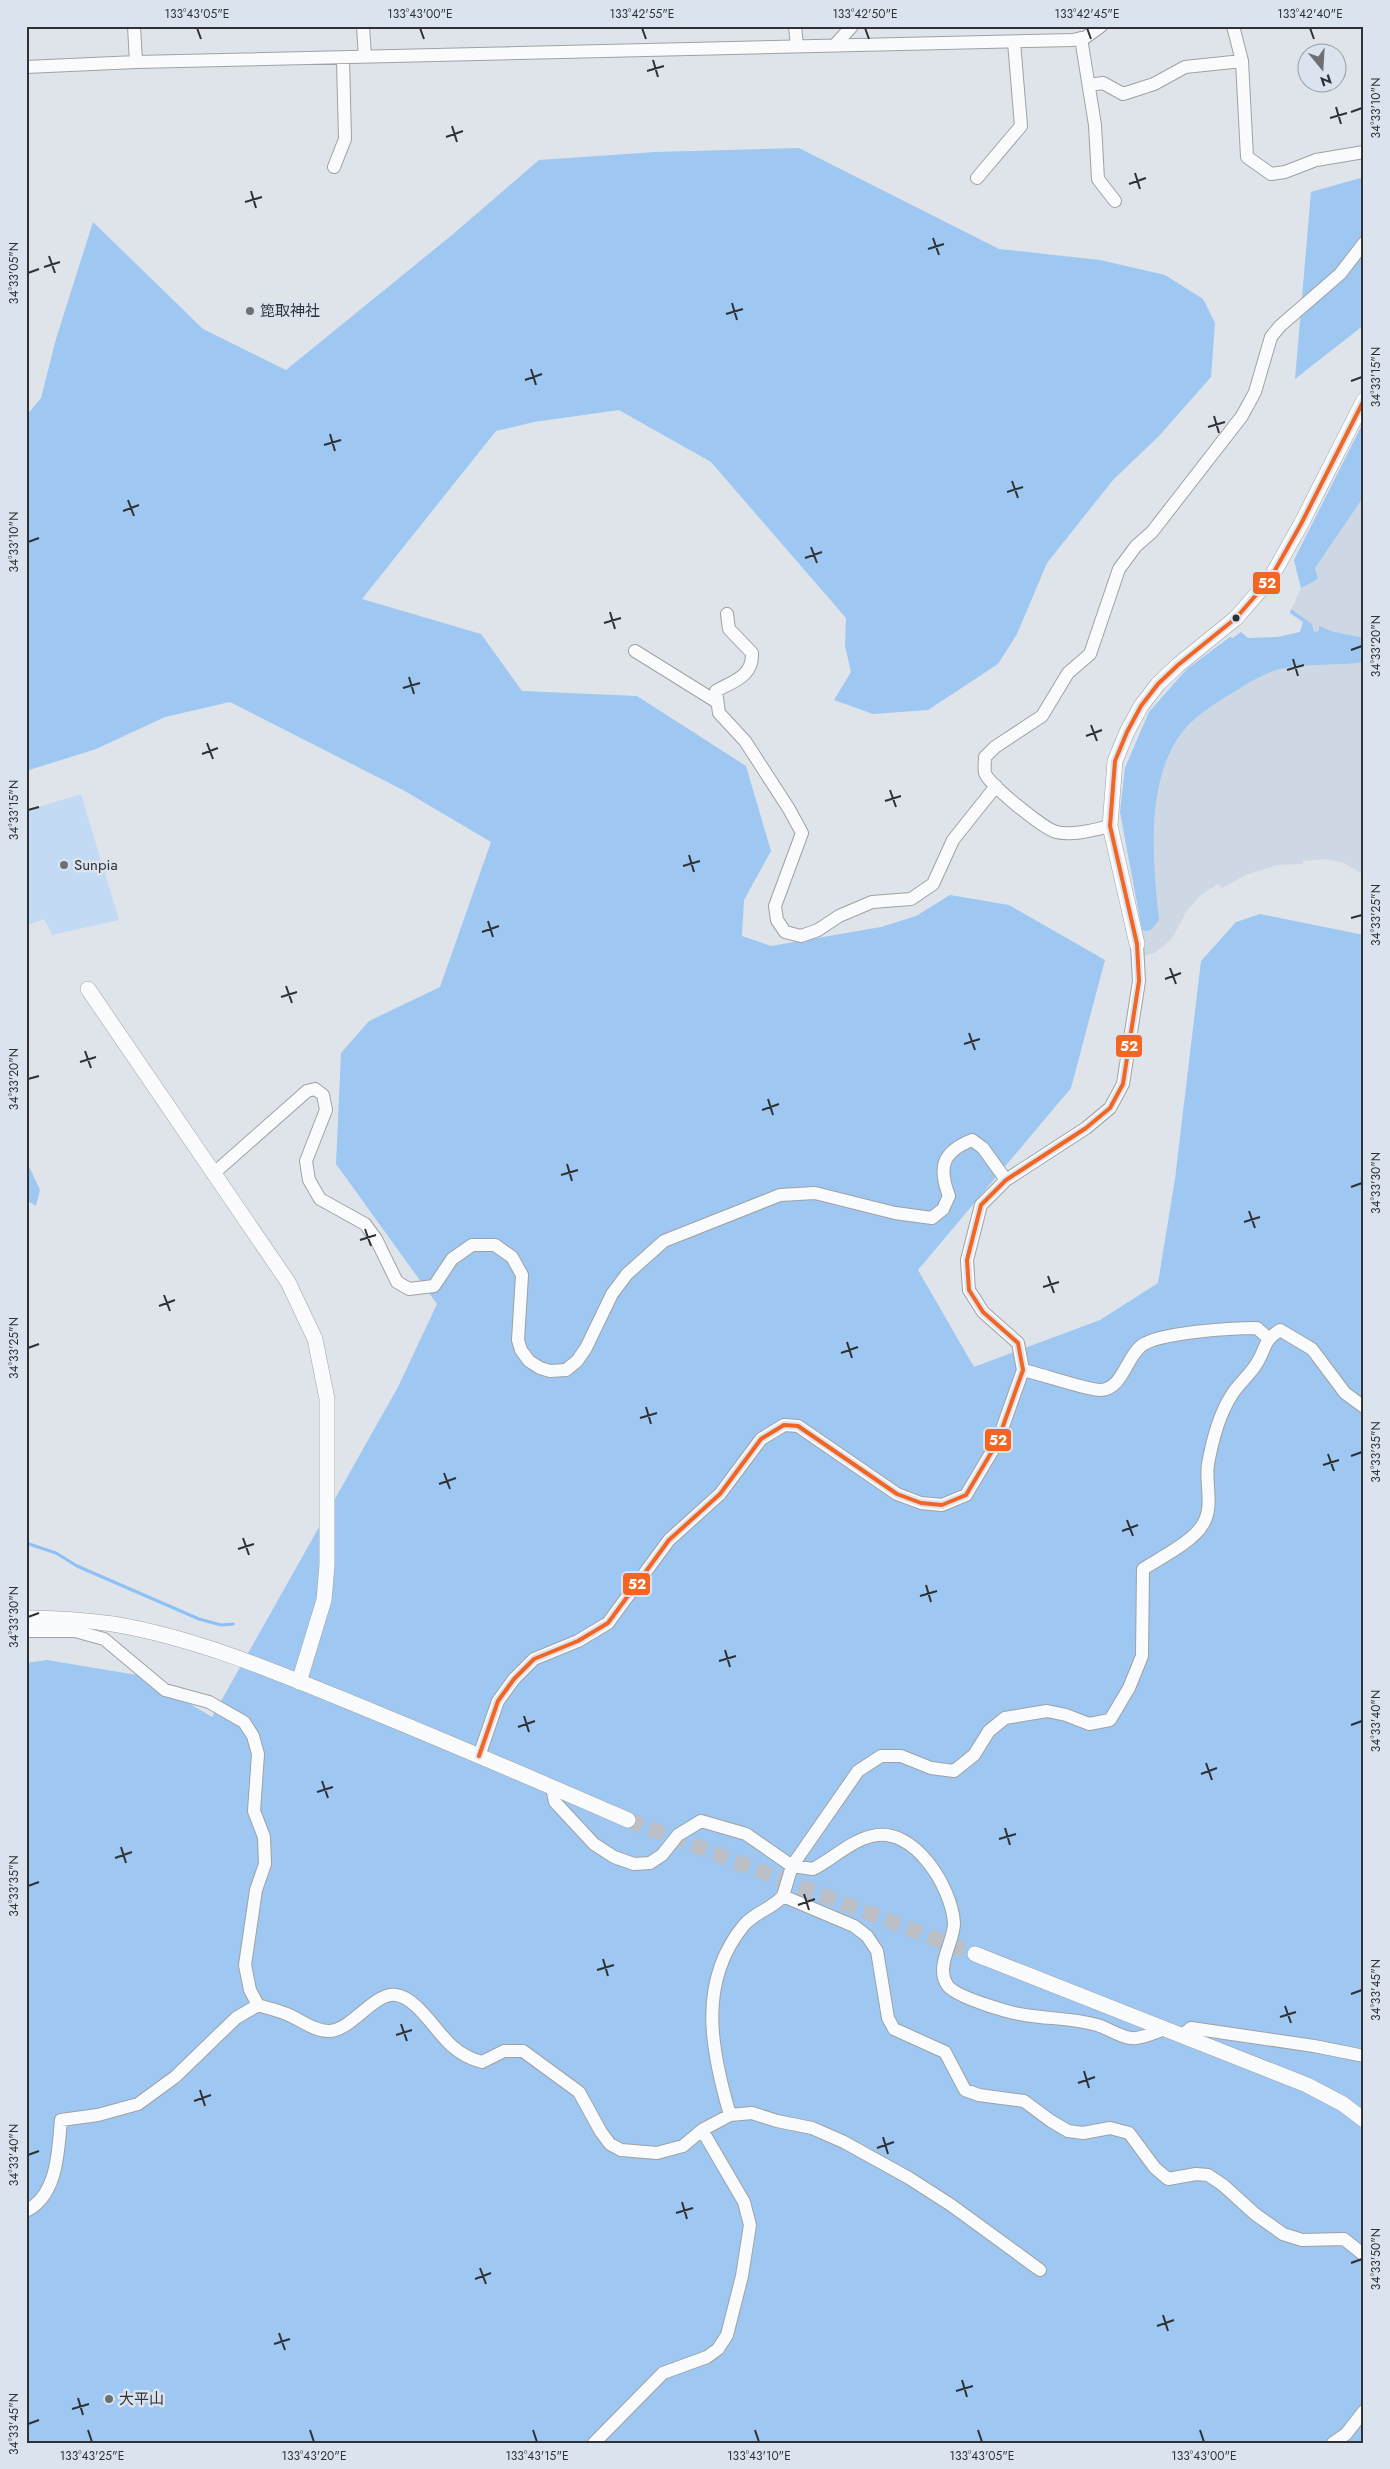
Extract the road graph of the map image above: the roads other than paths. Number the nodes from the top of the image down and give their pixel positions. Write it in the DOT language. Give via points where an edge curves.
graph roads {
  1 [pos="134,26"];
  2 [pos="363,26"];
  3 [pos="794,26"];
  4 [pos="852,26"];
  5 [pos="1101,26"];
  6 [pos="1233,26"];
  7 [pos="1081,38"];
  8 [pos="1014,42"];
  9 [pos="835,45"];
  10 [pos="797,46"];
  11 [pos="365,57"];
  12 [pos="344,58"];
  13 [pos="1242,61"];
  14 [pos="136,62"];
  15 [pos="26,67"];
  16 [pos="1089,85"];
  17 [pos="1364,152"];
  18 [pos="334,167"];
  19 [pos="977,178"];
  20 [pos="1115,201"];
  21 [pos="1364,243"];
  22 [pos="1364,400"];
  23 [pos="727,614"];
  24 [pos="635,651"];
  25 [pos="717,702"];
  26 [pos="996,786"];
  27 [pos="1110,826"];
  28 [pos="1137,944"];
  29 [pos="88,989"];
  30 [pos="213,1174"];
  31 [pos="1006,1180"];
  32 [pos="1268,1338"];
  33 [pos="1023,1370"];
  34 [pos="1364,1407"];
  35 [pos="26,1618"];
  36 [pos="26,1631"];
  37 [pos="299,1682"];
  38 [pos="479,1756"];
  39 [pos="552,1787"];
  40 [pos="628,1820"];
  41 [pos="792,1866"];
  42 [pos="784,1896"];
  43 [pos="975,1954"];
  44 [pos="258,2006"];
  45 [pos="1165,2029"];
  46 [pos="1182,2035"];
  47 [pos="1364,2056"];
  48 [pos="730,2115"];
  49 [pos="1364,2120"];
  50 [pos="702,2130"];
  51 [pos="26,2211"];
  52 [pos="1364,2255"];
  53 [pos="1040,2270"];
  54 [pos="1364,2411"];
  55 [pos="594,2443"];
  56 [pos="1333,2443"];
  1 -- 14 [label="street"];
  2 -- 11 [label="street"];
  3 -- 10 [label="street"];
  4 -- 9 [label="street"];
  5 -- 7 [label="street"];
  6 -- 13 [label="street"];
  7 -- 8 [label="street"];
  7 -- 16 [label="street"];
  8 -- 9 [label="street"];
  8 -- 19 [label="street" via="1021,126"];
  9 -- 10 [label="street"];
  10 -- 11 [label="street"];
  11 -- 12 [label="street"];
  12 -- 14 [label="street"];
  12 -- 18 [label="street" via="345,139"];
  13 -- 16 [label="street" via="1185,67 1154,84 1123,94 1103,83"];
  13 -- 17 [label="street" via="1247,158 1260,168 1271,174 1278,173 1316,160"];
  14 -- 15 [label="street"];
  16 -- 20 [label="street" via="1098,179"];
  21 -- 26 [label="street" via="1340,274 1271,337 1255,392 1242,416 1164,518 1126,557 1119,569 1090,654 1068,673 1042,716 985,757 985,774"];
  22 -- 27 [label="street" via="1270,579 1236,618 1178,665 1141,706 1115,761"];
  23 -- 25 [label="street" via="729,630 752,653 752,665 747,673 716,691"];
  24 -- 25 [label="street"];
  25 -- 26 [label="street" via="719,713 745,741 802,833 775,906 777,920 785,932 801,936 872,902 911,899 933,884 953,840"];
  26 -- 27 [label="street" via="1044,826 1056,832 1083,832"];
  27 -- 28 [label="street"];
  28 -- 31 [label="street" via="1139,980 1123,1084 1110,1108 1086,1128"];
  29 -- 30 [label="street"];
  30 -- 31 [label="street" via="307,1091 315,1089 323,1095 326,1110 306,1161 309,1180 320,1199 365,1224 397,1282 409,1289 434,1286 452,1259 472,1245 495,1245 512,1257 522,1275 518,1340 529,1361 550,1371 566,1370 577,1361 612,1294 628,1274 664,1242 780,1195 816,1193 896,1213 932,1218 943,1209 949,1196 943,1180 943,1164 958,1146 972,1140 983,1148"];
  30 -- 37 [label="street" via="301,1305 323,1370 327,1399 327,1565 324,1600"];
  31 -- 33 [label="street" via="981,1205 967,1260 968,1290 983,1312 1018,1343"];
  32 -- 33 [label="street" via="1257,1328 1229,1328 1156,1339 1141,1346 1114,1385 1101,1390"];
  32 -- 34 [label="street" via="1280,1330 1312,1349 1345,1393"];
  32 -- 41 [label="street" via="1257,1363 1230,1396 1217,1427 1208,1464 1206,1489 1210,1506 1203,1525 1188,1540 1143,1569 1142,1656 1129,1688 1110,1720 1089,1724 1046,1711 1005,1718 990,1731 974,1755 954,1771 931,1768 901,1756 881,1756 858,1771"];
  33 -- 38 [label="street" via="998,1443 966,1495 942,1505 921,1503 896,1494 798,1426 784,1425 761,1439 720,1494 669,1540 608,1623 578,1641 534,1659 514,1679 498,1701"];
  35 -- 37 [label="street" via="115,1625 233,1658"];
  36 -- 44 [label="street" via="75,1631 104,1639 165,1690 209,1702 244,1722 253,1736 258,1754 254,1810 264,1837 265,1864 256,1890 245,1965 250,1990"];
  37 -- 38 [label="street"];
  38 -- 39 [label="street"];
  39 -- 40 [label="street"];
  39 -- 41 [label="street" via="555,1802 594,1844 634,1864 650,1863 662,1855 678,1835 702,1821 746,1834"];
  41 -- 42 [label="street"];
  41 -- 45 [label="street" via="813,1869 873,1835 895,1836 916,1848 932,1867 946,1894 954,1925 943,1969 948,1986 964,1996 1024,2015 1097,2025 1134,2039"];
  42 -- 48 [label="street" via="775,1906 744,1924 726,1950 715,1979 713,2034 718,2073"];
  42 -- 52 [label="street" via="854,1926 867,1936 877,1951 888,2018 894,2030 945,2052 965,2090 979,2095 1024,2100 1068,2131 1083,2133 1110,2128 1129,2133 1155,2168 1168,2179 1208,2175 1283,2234 1302,2240 1344,2239"];
  43 -- 45 [label="street"];
  44 -- 50 [label="street" via="329,2031 340,2029 386,1996 396,1995 409,2000 452,2047 468,2058 482,2062 504,2051 523,2052 579,2092 601,2132 610,2144 621,2150 657,2153 683,2146"];
  44 -- 51 [label="street" via="236,2018 175,2077 138,2104 98,2115 61,2120 52,2179 42,2200"];
  45 -- 46 [label="street"];
  46 -- 47 [label="street" via="1191,2028"];
  46 -- 49 [label="street" via="1307,2085 1343,2104"];
  48 -- 50 [label="street"];
  48 -- 53 [label="street" via="752,2113 812,2128 844,2142 909,2178"];
  50 -- 55 [label="street" via="744,2202 750,2225 742,2276 726,2334 718,2349 707,2357 663,2373"];
  54 -- 56 [label="street" via="1346,2434"];
}
